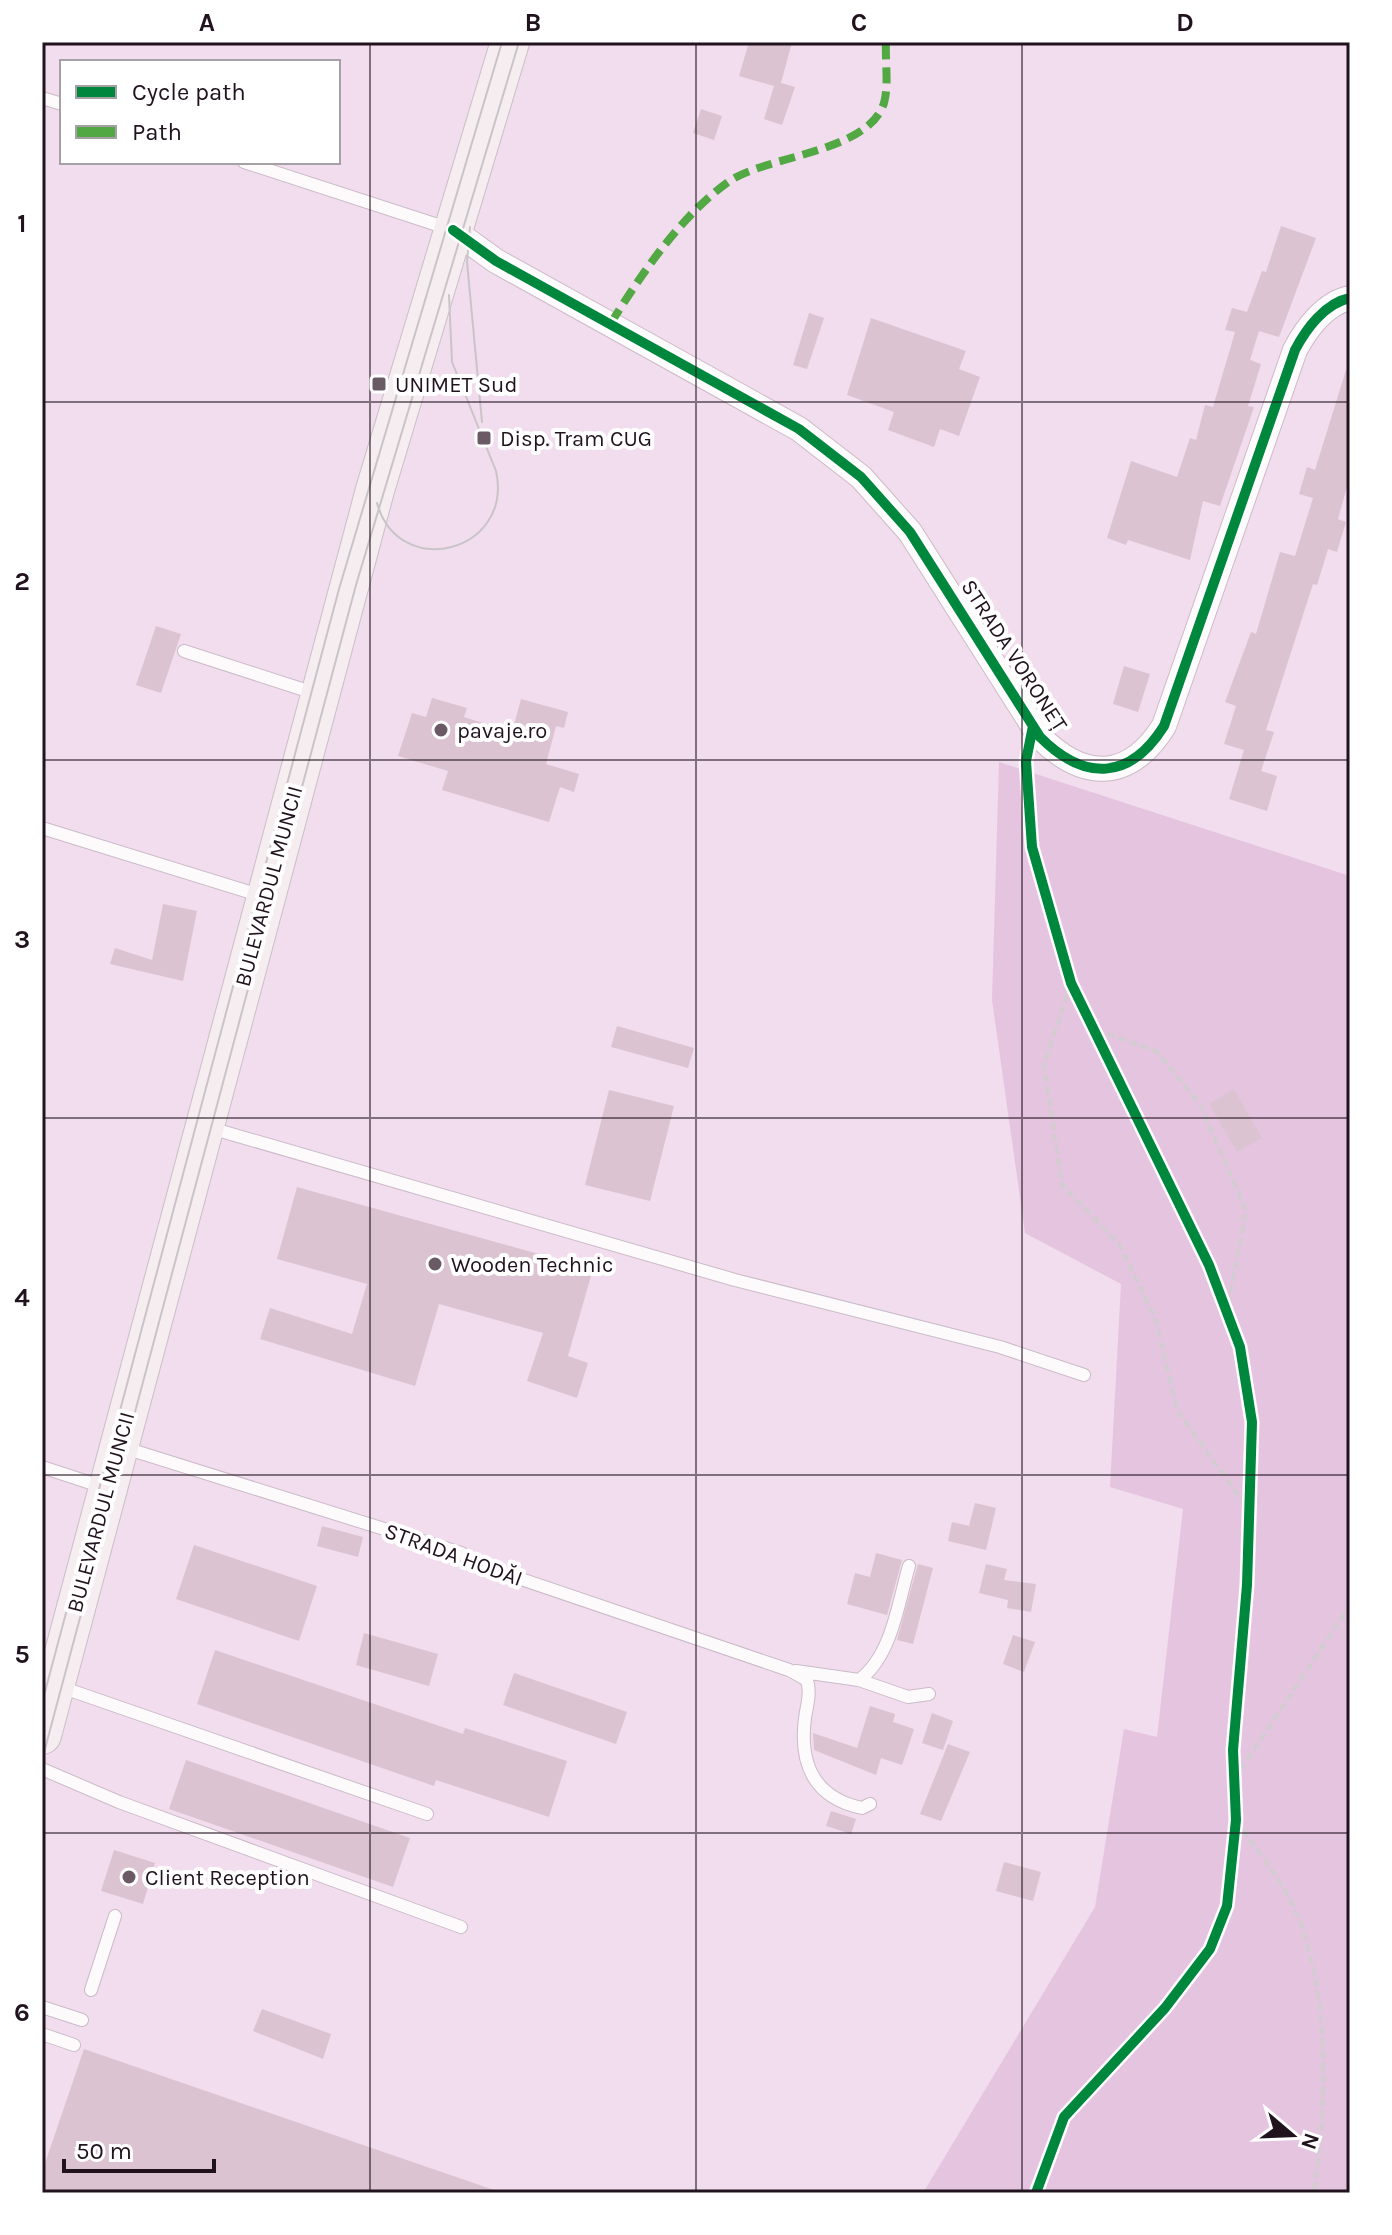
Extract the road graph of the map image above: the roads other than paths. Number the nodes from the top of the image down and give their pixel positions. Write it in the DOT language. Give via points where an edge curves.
graph roads {
  1 [pos="510,42"];
  2 [pos="250,164"];
  3 [pos="453,230"];
  4 [pos="1350,298"];
  5 [pos="184,651"];
  6 [pos="320,695"];
  7 [pos="42,828"];
  8 [pos="266,897"];
  9 [pos="204,1127"];
  10 [pos="1084,1375"];
  11 [pos="118,1445"];
  12 [pos="42,1467"];
  13 [pos="106,1488"];
  14 [pos="909,1566"];
  15 [pos="789,1670"];
  16 [pos="859,1680"];
  17 [pos="55,1685"];
  18 [pos="929,1694"];
  19 [pos="42,1735"];
  20 [pos="42,1769"];
  21 [pos="870,1804"];
  22 [pos="427,1814"];
  23 [pos="115,1916"];
  24 [pos="461,1927"];
  25 [pos="91,1990"];
  26 [pos="42,2007"];
  27 [pos="82,2020"];
  28 [pos="42,2034"];
  29 [pos="74,2045"];
  1 -- 3 [label="main road, BULEVARDUL MUNCII"];
  2 -- 3 [label="lane"];
  3 -- 4 [label="street, STRADA VORONEȚ" via="496,261 799,429 861,477 918,543 1040,737 1070,761 1108,769 1130,764 1150,748 1164,726 1295,350 1305,330 1339,300"];
  3 -- 6 [label="main road, BULEVARDUL MUNCII"];
  5 -- 6 [label="lane"];
  6 -- 8 [label="main road, BULEVARDUL MUNCII"];
  7 -- 8 [label="lane"];
  8 -- 9 [label="main road, BULEVARDUL MUNCII"];
  9 -- 10 [label="lane" via="735,1280 1000,1347"];
  9 -- 11 [label="main road, BULEVARDUL MUNCII"];
  11 -- 13 [label="main road, BULEVARDUL MUNCII"];
  11 -- 15 [label="lane, STRADA HODĂI" via="461,1553 477,1564"];
  12 -- 13 [label="lane"];
  13 -- 17 [label="main road, BULEVARDUL MUNCII"];
  14 -- 16 [label="lane" via="886,1642 871,1671"];
  15 -- 16 [label="lane, STRADA HODĂI"];
  15 -- 21 [label="lane" via="807,1680 810,1693 805,1720 810,1773 833,1800 862,1808"];
  16 -- 18 [label="lane, STRADA HODĂI" via="908,1697"];
  17 -- 19 [label="main road, BULEVARDUL MUNCII"];
  17 -- 22 [label="lane"];
  20 -- 24 [label="lane"];
  23 -- 25 [label="lane"];
  26 -- 27 [label="lane"];
  28 -- 29 [label="lane"];
}
